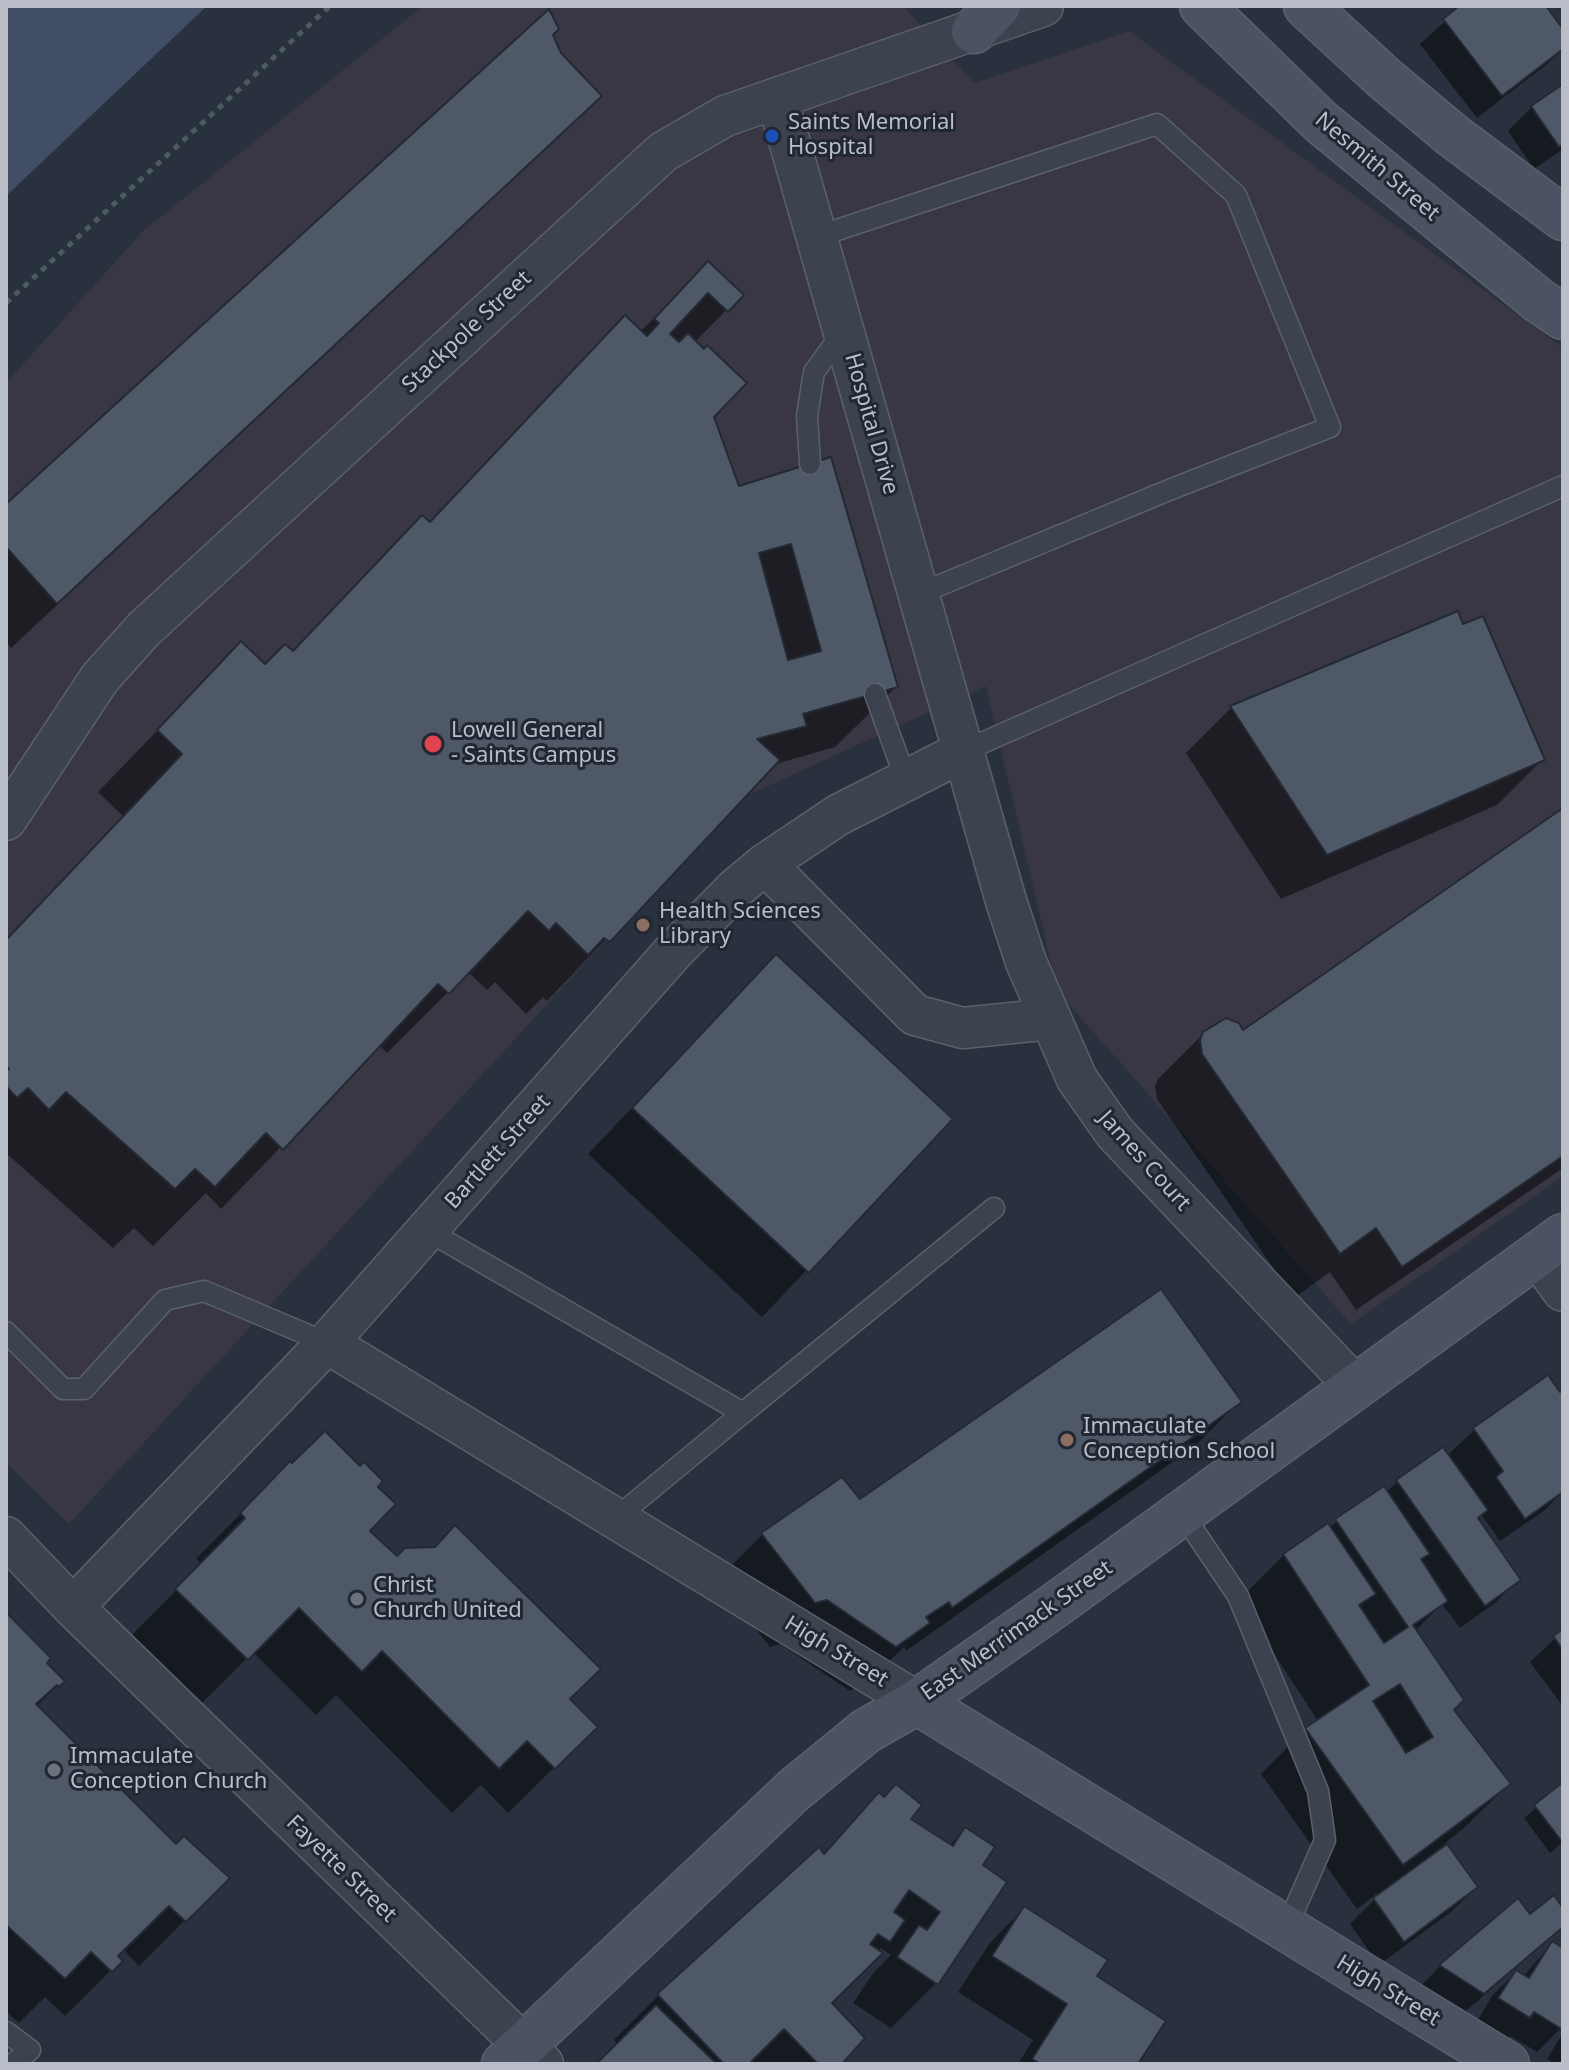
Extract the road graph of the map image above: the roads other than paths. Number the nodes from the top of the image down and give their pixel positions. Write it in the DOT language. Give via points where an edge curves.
graph roads {
  1 [pos="1043,6"];
  2 [pos="1202,6"];
  3 [pos="1306,6"];
  4 [pos="1352,6"];
  5 [pos="986,19"];
  6 [pos="1380,74"];
  7 [pos="777,98"];
  8 [pos="1563,218"];
  9 [pos="816,237"];
  10 [pos="1563,317"];
  11 [pos="844,331"];
  12 [pos="810,464"];
  13 [pos="1563,486"];
  14 [pos="919,594"];
  15 [pos="875,694"];
  16 [pos="964,751"];
  17 [pos="906,780"];
  18 [pos="6,820"];
  19 [pos="765,864"];
  20 [pos="1051,1019"];
  21 [pos="994,1208"];
  22 [pos="428,1231"];
  23 [pos="1549,1245"];
  24 [pos="1563,1291"];
  25 [pos="6,1332"];
  26 [pos="327,1343"];
  27 [pos="1356,1387"];
  28 [pos="743,1413"];
  29 [pos="1182,1513"];
  30 [pos="616,1518"];
  31 [pos="6,1537"];
  32 [pos="73,1607"];
  33 [pos="917,1702"];
  34 [pos="1286,1929"];
  35 [pos="6,2032"];
  36 [pos="523,2058"];
  37 [pos="13,2064"];
  38 [pos="1507,2064"];
  1 -- 5 [label="street, Stackpole Street"];
  2 -- 10 [label="main road, Nesmith Street" via="1321,122"];
  3 -- 6 [label="main road"];
  4 -- 6 [label="main road"];
  5 -- 7 [label="street, Stackpole Street"];
  6 -- 8 [label="main road"];
  7 -- 9 [label="street, Hospital Drive"];
  7 -- 18 [label="street, Stackpole Street" via="725,116 663,152 144,629 100,678"];
  9 -- 11 [label="street, Hospital Drive"];
  9 -- 14 [label="lane" via="1157,124 1236,195 1330,427"];
  11 -- 12 [label="lane" via="814,372 807,416"];
  11 -- 14 [label="street, Hospital Drive"];
  13 -- 16 [label="lane"];
  14 -- 16 [label="street, Hospital Drive"];
  15 -- 17 [label="lane"];
  16 -- 17 [label="street, Bartlett Street"];
  16 -- 20 [label="street, James Court" via="1021,946"];
  17 -- 19 [label="street, Bartlett Street" via="838,815"];
  19 -- 20 [label="street" via="915,1015 963,1028"];
  19 -- 22 [label="street, Bartlett Street" via="673,952"];
  20 -- 27 [label="street, James Court" via="1077,1079 1115,1133"];
  21 -- 28 [label="lane"];
  22 -- 26 [label="street, Bartlett Street"];
  22 -- 28 [label="lane"];
  23 -- 24 [label="street"];
  23 -- 27 [label="main road, East Merrimack Street"];
  25 -- 26 [label="lane" via="63,1389 84,1389 165,1300 204,1291"];
  26 -- 30 [label="street, High Street"];
  26 -- 32 [label="street, Bartlett Street"];
  27 -- 29 [label="main road, East Merrimack Street"];
  28 -- 30 [label="lane"];
  29 -- 33 [label="main road, East Merrimack Street"];
  29 -- 34 [label="lane" via="1238,1596 1318,1791 1325,1840"];
  30 -- 33 [label="street, High Street"];
  31 -- 32 [label="street, Fayette Street"];
  32 -- 36 [label="street, Fayette Street"];
  33 -- 34 [label="main road, High Street"];
  33 -- 36 [label="main road, East Merrimack Street" via="866,1731 794,1790"];
  34 -- 38 [label="main road, High Street"];
  35 -- 37 [label="lane" via="30,2050"];
}
